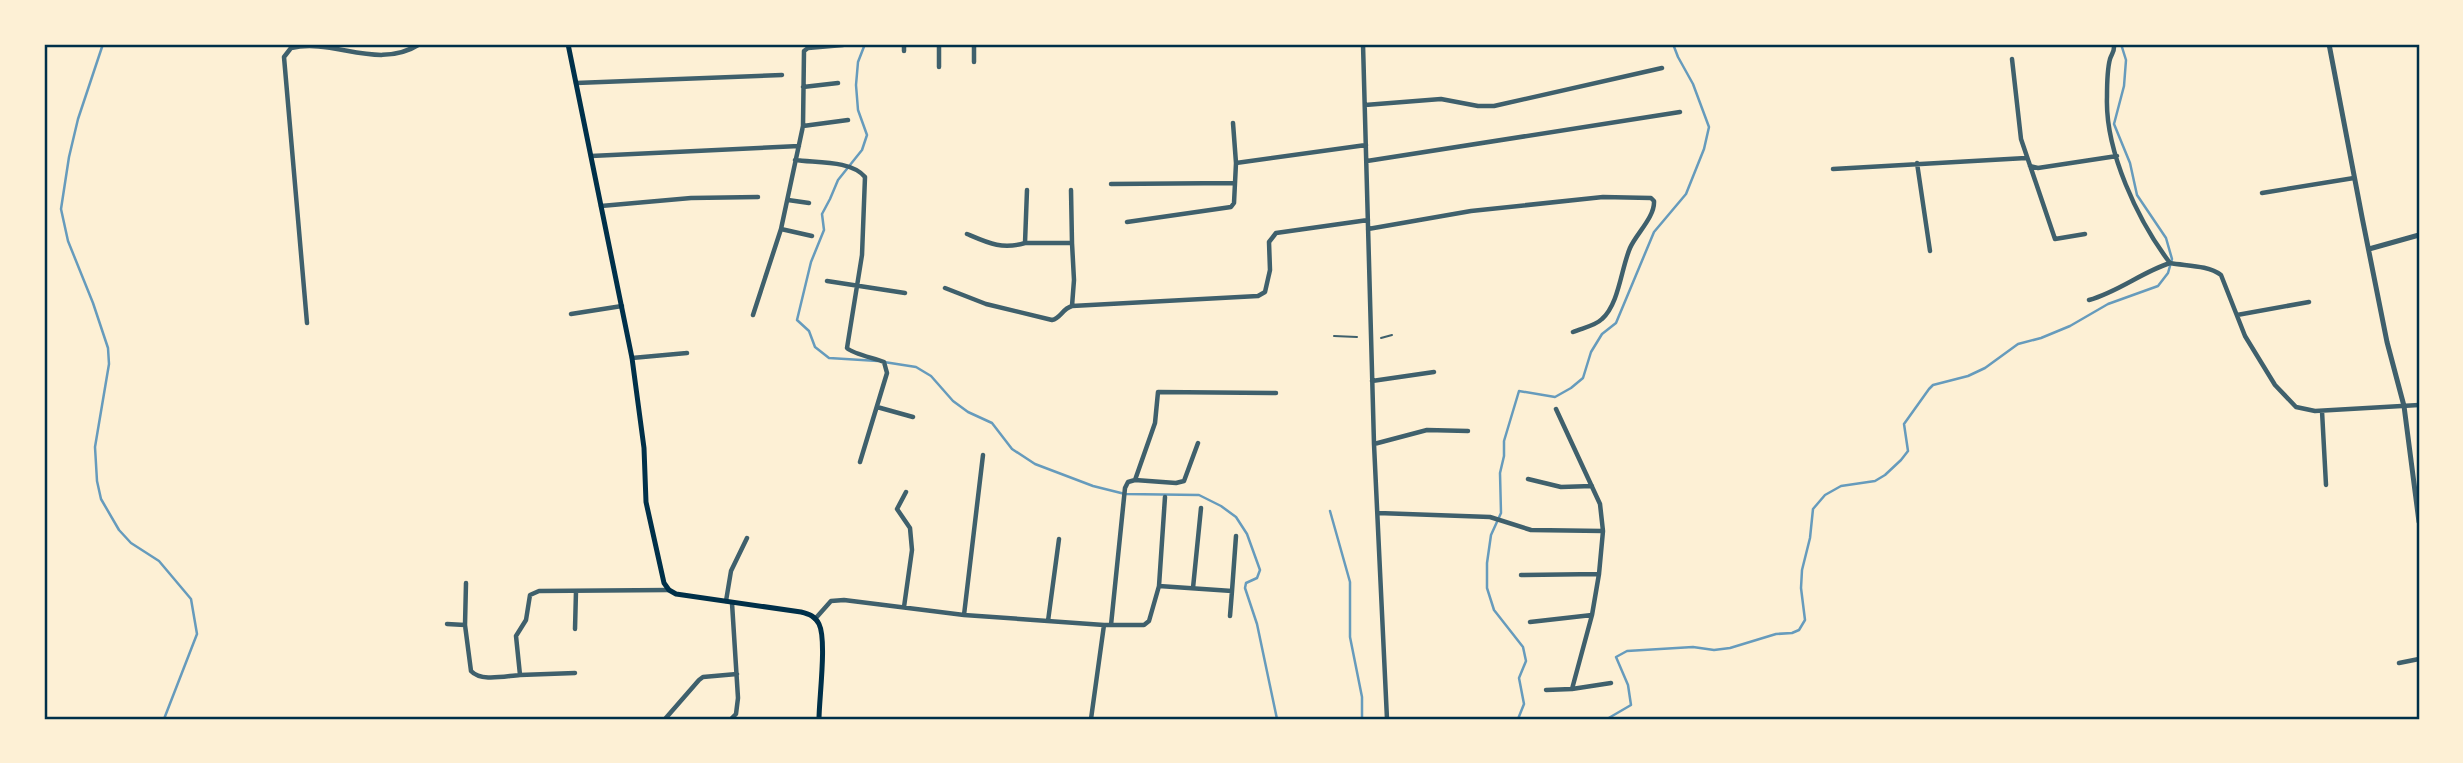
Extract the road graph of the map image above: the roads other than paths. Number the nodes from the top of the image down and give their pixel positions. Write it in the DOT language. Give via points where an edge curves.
graph roads {
  1 [pos="420,44"];
  2 [pos="568,44"];
  3 [pos="904,44"];
  4 [pos="939,44"];
  5 [pos="974,44"];
  6 [pos="1363,44"];
  7 [pos="2114,44"];
  8 [pos="2329,44"];
  9 [pos="842,45"];
  10 [pos="904,51"];
  11 [pos="2012,59"];
  12 [pos="974,61"];
  13 [pos="939,66"];
  14 [pos="1662,68"];
  15 [pos="782,75"];
  16 [pos="576,83"];
  17 [pos="838,83"];
  18 [pos="803,88"];
  19 [pos="1365,105"];
  20 [pos="1680,112"];
  21 [pos="848,120"];
  22 [pos="1233,123"];
  23 [pos="803,126"];
  24 [pos="1366,145"];
  25 [pos="799,146"];
  26 [pos="591,156"];
  27 [pos="2117,156"];
  28 [pos="2026,158"];
  29 [pos="795,160"];
  30 [pos="1367,161"];
  31 [pos="1236,163"];
  32 [pos="1917,163"];
  33 [pos="2030,166"];
  34 [pos="1833,169"];
  35 [pos="2354,178"];
  36 [pos="1235,183"];
  37 [pos="1111,184"];
  38 [pos="1027,190"];
  39 [pos="1070,190"];
  40 [pos="2262,193"];
  41 [pos="758,197"];
  42 [pos="788,200"];
  43 [pos="809,203"];
  44 [pos="601,206"];
  45 [pos="1368,220"];
  46 [pos="1127,222"];
  47 [pos="781,229"];
  48 [pos="1368,229"];
  49 [pos="967,233"];
  50 [pos="2085,234"];
  51 [pos="2419,235"];
  52 [pos="812,236"];
  53 [pos="1024,243"];
  54 [pos="1072,243"];
  55 [pos="2369,249"];
  56 [pos="1930,251"];
  57 [pos="2170,263"];
  58 [pos="827,281"];
  59 [pos="856,286"];
  60 [pos="945,288"];
  61 [pos="905,293"];
  62 [pos="2089,300"];
  63 [pos="2309,302"];
  64 [pos="622,306"];
  65 [pos="1072,306"];
  66 [pos="571,314"];
  67 [pos="2237,314"];
  68 [pos="753,315"];
  69 [pos="307,323"];
  70 [pos="1573,332"];
  71 [pos="1392,335"];
  72 [pos="1334,337"];
  73 [pos="1357,337"];
  74 [pos="1381,338"];
  75 [pos="687,353"];
  76 [pos="632,358"];
  77 [pos="1434,372"];
  78 [pos="1372,382"];
  79 [pos="1276,393"];
  80 [pos="2419,405"];
  81 [pos="2404,406"];
  82 [pos="877,407"];
  83 [pos="1556,410"];
  84 [pos="2322,411"];
  85 [pos="913,418"];
  86 [pos="1468,431"];
  87 [pos="1198,443"];
  88 [pos="1374,444"];
  89 [pos="983,455"];
  90 [pos="860,462"];
  91 [pos="1528,479"];
  92 [pos="1135,480"];
  93 [pos="2326,485"];
  94 [pos="1592,486"];
  95 [pos="906,492"];
  96 [pos="2417,492"];
  97 [pos="1165,497"];
  98 [pos="1200,508"];
  99 [pos="1378,513"];
  100 [pos="2419,522"];
  101 [pos="1604,531"];
  102 [pos="1236,536"];
  103 [pos="747,538"];
  104 [pos="1059,539"];
  105 [pos="1599,574"];
  106 [pos="1521,575"];
  107 [pos="466,583"];
  108 [pos="1159,586"];
  109 [pos="1193,588"];
  110 [pos="669,590"];
  111 [pos="576,591"];
  112 [pos="1232,591"];
  113 [pos="729,602"];
  114 [pos="904,607"];
  115 [pos="964,615"];
  116 [pos="1592,615"];
  117 [pos="1230,616"];
  118 [pos="815,618"];
  119 [pos="1048,621"];
  120 [pos="1530,622"];
  121 [pos="447,625"];
  122 [pos="465,625"];
  123 [pos="1104,625"];
  124 [pos="1111,625"];
  125 [pos="575,629"];
  126 [pos="2419,659"];
  127 [pos="2399,663"];
  128 [pos="575,673"];
  129 [pos="737,674"];
  130 [pos="520,676"];
  131 [pos="1611,683"];
  132 [pos="1572,689"];
  133 [pos="1546,690"];
  134 [pos="665,719"];
  135 [pos="731,719"];
  136 [pos="819,719"];
  137 [pos="1091,719"];
  138 [pos="1387,719"];
  1 -- 69 [label="street" via="398,54 370,56 301,46 291,48 285,57"];
  2 -- 16 [label="main road"];
  3 -- 10 [label="street"];
  4 -- 13 [label="street"];
  5 -- 12 [label="street"];
  6 -- 19 [label="street"];
  7 -- 27 [label="street" via="2106,98"];
  8 -- 35 [label="street"];
  9 -- 18 [label="street" via="804,51"];
  11 -- 28 [label="street"];
  14 -- 19 [label="street" via="1494,106 1441,99"];
  15 -- 16 [label="street"];
  16 -- 26 [label="main road"];
  17 -- 18 [label="street"];
  18 -- 23 [label="street"];
  19 -- 24 [label="street"];
  20 -- 30 [label="street"];
  21 -- 23 [label="street"];
  22 -- 31 [label="street"];
  23 -- 25 [label="street"];
  24 -- 30 [label="street"];
  24 -- 31 [label="street"];
  25 -- 26 [label="street"];
  25 -- 29 [label="street"];
  26 -- 44 [label="main road"];
  27 -- 33 [label="street"];
  27 -- 57 [label="street" via="2133,204"];
  28 -- 32 [label="street"];
  28 -- 33 [label="street"];
  29 -- 42 [label="street"];
  29 -- 59 [label="street" via="842,166 863,174 862,255"];
  30 -- 45 [label="street"];
  31 -- 36 [label="street"];
  32 -- 34 [label="street"];
  32 -- 56 [label="street"];
  33 -- 50 [label="street" via="2055,239"];
  35 -- 40 [label="street"];
  35 -- 55 [label="street"];
  36 -- 37 [label="street"];
  36 -- 46 [label="street" via="1231,207"];
  38 -- 53 [label="street"];
  39 -- 54 [label="street"];
  41 -- 44 [label="street"];
  42 -- 43 [label="street"];
  42 -- 47 [label="street"];
  44 -- 64 [label="main road"];
  45 -- 48 [label="street"];
  45 -- 65 [label="street" via="1276,233 1269,242 1265,292 1258,296"];
  47 -- 52 [label="street"];
  47 -- 68 [label="street"];
  48 -- 70 [label="street" via="1578,199 1651,198 1654,210 1623,262 1617,294 1605,317"];
  48 -- 78 [label="street"];
  49 -- 53 [label="street" via="998,247"];
  51 -- 55 [label="street"];
  53 -- 54 [label="street"];
  54 -- 65 [label="street"];
  55 -- 81 [label="street"];
  57 -- 62 [label="street"];
  57 -- 67 [label="street" via="2217,272"];
  58 -- 59 [label="street"];
  59 -- 61 [label="street"];
  59 -- 82 [label="street" via="847,348 884,362 887,373"];
  60 -- 65 [label="street" via="986,304 1052,320"];
  63 -- 67 [label="street"];
  64 -- 66 [label="street"];
  64 -- 76 [label="main road"];
  67 -- 84 [label="street" via="2245,336 2287,399 2296,407"];
  71 -- 74 [label="lane"];
  72 -- 73 [label="lane"];
  75 -- 76 [label="street"];
  76 -- 110 [label="main road" via="646,502"];
  77 -- 78 [label="street"];
  78 -- 88 [label="street"];
  79 -- 92 [label="street" via="1158,392 1155,423"];
  80 -- 81 [label="street"];
  81 -- 84 [label="street"];
  81 -- 96 [label="street"];
  82 -- 85 [label="street"];
  82 -- 90 [label="street"];
  83 -- 94 [label="street"];
  84 -- 93 [label="street"];
  86 -- 88 [label="street" via="1427,430"];
  87 -- 92 [label="street" via="1184,481"];
  88 -- 99 [label="street"];
  89 -- 115 [label="street"];
  91 -- 94 [label="street"];
  92 -- 124 [label="street" via="1125,488"];
  94 -- 101 [label="street"];
  95 -- 114 [label="street" via="897,509 910,528 912,550"];
  96 -- 100 [label="street"];
  97 -- 108 [label="street"];
  98 -- 109 [label="street"];
  99 -- 101 [label="street" via="1490,517 1531,530"];
  99 -- 138 [label="street"];
  101 -- 105 [label="street"];
  102 -- 112 [label="street"];
  103 -- 113 [label="street" via="731,571"];
  104 -- 119 [label="street"];
  105 -- 106 [label="street"];
  105 -- 116 [label="street"];
  107 -- 122 [label="street"];
  108 -- 109 [label="street"];
  108 -- 124 [label="street" via="1147,623"];
  109 -- 112 [label="street"];
  110 -- 111 [label="street"];
  110 -- 113 [label="main road"];
  111 -- 125 [label="street"];
  111 -- 130 [label="street" via="539,591 528,597 526,620 516,636"];
  112 -- 117 [label="street"];
  113 -- 118 [label="main road"];
  113 -- 129 [label="street"];
  114 -- 115 [label="street"];
  114 -- 118 [label="street" via="834,600"];
  115 -- 119 [label="street"];
  116 -- 120 [label="street"];
  116 -- 132 [label="street"];
  118 -- 136 [label="main road" via="821,638"];
  119 -- 123 [label="street"];
  121 -- 122 [label="street"];
  122 -- 130 [label="street" via="468,664 475,675"];
  123 -- 124 [label="street"];
  123 -- 137 [label="street"];
  126 -- 127 [label="street"];
  128 -- 130 [label="street"];
  129 -- 134 [label="street" via="699,680"];
  129 -- 135 [label="street" via="738,709"];
  131 -- 132 [label="street"];
  132 -- 133 [label="street"];
}
